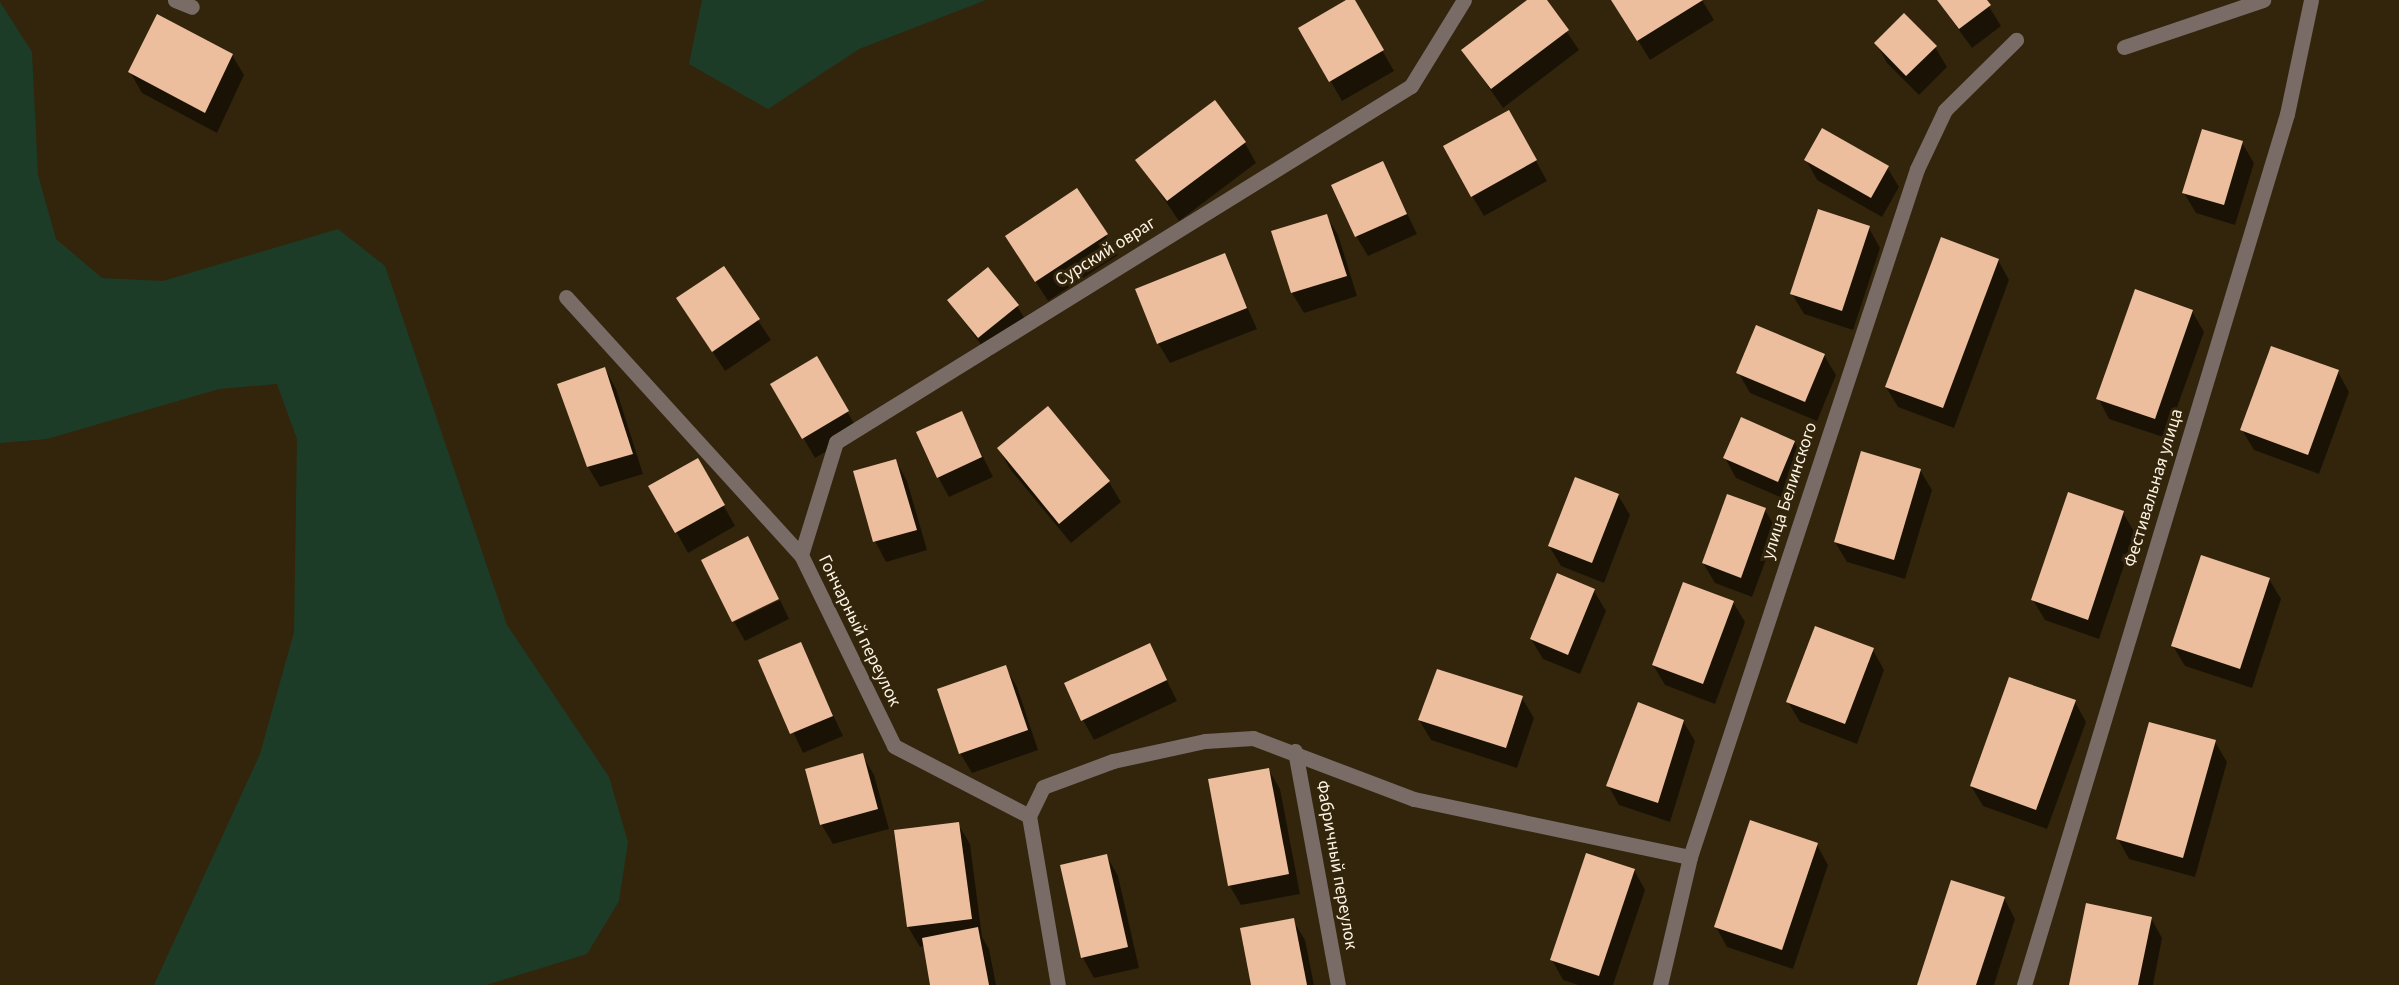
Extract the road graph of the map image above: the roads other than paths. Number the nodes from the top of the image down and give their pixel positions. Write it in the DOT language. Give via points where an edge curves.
graph roads {
  1 [pos="175,0"];
  2 [pos="1464,0"];
  3 [pos="2263,0"];
  4 [pos="2312,0"];
  5 [pos="192,7"];
  6 [pos="2016,40"];
  7 [pos="2124,47"];
  8 [pos="566,297"];
  9 [pos="801,555"];
  10 [pos="1295,751"];
  11 [pos="1029,816"];
  12 [pos="1690,857"];
  13 [pos="1058,985"];
  14 [pos="1338,985"];
  15 [pos="1660,985"];
  16 [pos="2024,985"];
  1 -- 5 [label="street"];
  2 -- 9 [label="street, Сурский овраг" via="1411,86 836,442"];
  3 -- 7 [label="street"];
  4 -- 16 [label="street, Фестивальная улица" via="2288,114"];
  6 -- 12 [label="street, улица Белинского" via="1945,110 1917,169"];
  8 -- 9 [label="street, Гончарный переулок"];
  9 -- 11 [label="street, Гончарный переулок" via="894,746"];
  10 -- 11 [label="street" via="1253,738 1205,741 1113,761 1043,787"];
  10 -- 12 [label="street" via="1414,799"];
  10 -- 14 [label="street, Фабричный переулок"];
  11 -- 13 [label="street"];
  12 -- 15 [label="street, улица Белинского"];
}
